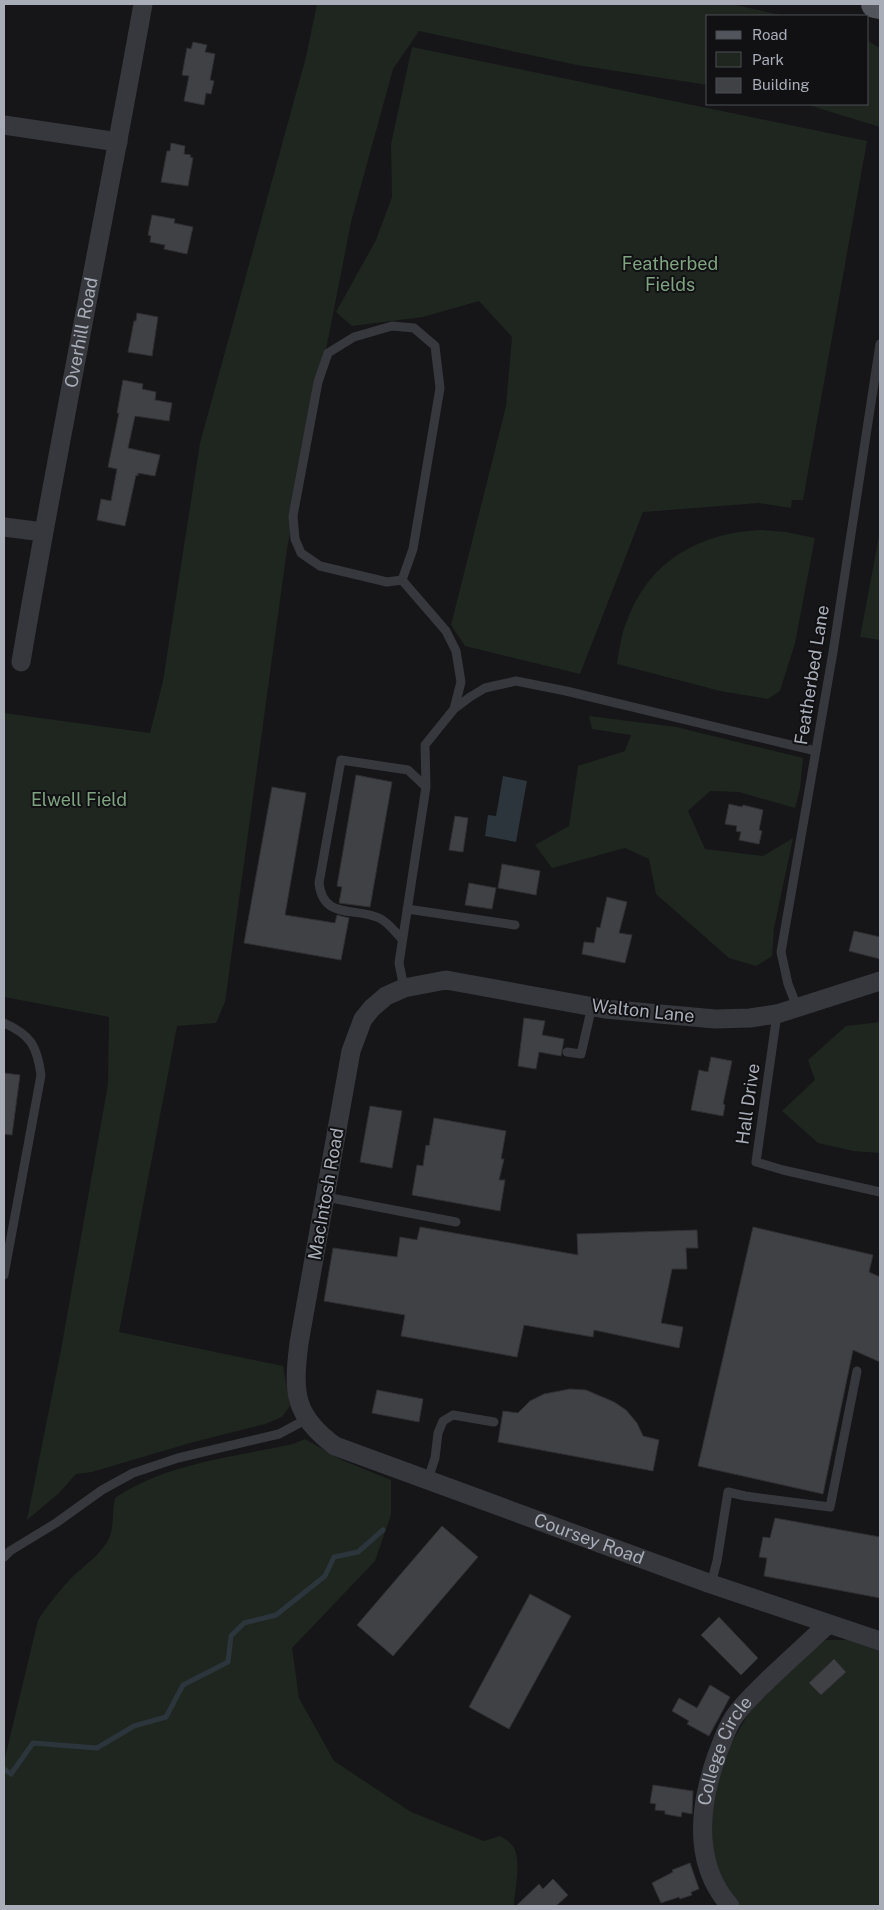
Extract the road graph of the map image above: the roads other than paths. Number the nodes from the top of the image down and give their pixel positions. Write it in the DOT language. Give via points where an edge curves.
graph roads {
  1 [pos="143,4"];
  2 [pos="875,4"];
  3 [pos="880,4"];
  4 [pos="4,125"];
  5 [pos="118,142"];
  6 [pos="880,344"];
  7 [pos="4,527"];
  8 [pos="43,532"];
  9 [pos="402,580"];
  10 [pos="21,662"];
  11 [pos="454,709"];
  12 [pos="816,751"];
  13 [pos="426,787"];
  14 [pos="407,909"];
  15 [pos="515,925"];
  16 [pos="402,939"];
  17 [pos="880,981"];
  18 [pos="404,988"];
  19 [pos="592,1006"];
  20 [pos="797,1008"];
  21 [pos="777,1014"];
  22 [pos="4,1023"];
  23 [pos="567,1052"];
  24 [pos="880,1192"];
  25 [pos="326,1197"];
  26 [pos="456,1222"];
  27 [pos="4,1275"];
  28 [pos="857,1371"];
  29 [pos="307,1419"];
  30 [pos="494,1422"];
  31 [pos="428,1479"];
  32 [pos="4,1557"];
  33 [pos="711,1584"];
  34 [pos="828,1624"];
  35 [pos="880,1641"];
  36 [pos="730,1906"];
  1 -- 5 [label="street, Overhill Road"];
  2 -- 3 [label="main road"];
  4 -- 5 [label="street"];
  5 -- 8 [label="street, Overhill Road"];
  6 -- 12 [label="lane, Featherbed Lane"];
  7 -- 8 [label="street"];
  8 -- 10 [label="street, Overhill Road"];
  9 -- 9 [label="lane" via="413,549 440,388 435,346 414,328 392,326 354,337 328,353 318,382 293,516 300,553 320,566 387,582"];
  9 -- 11 [label="lane" via="446,631 456,651 461,682"];
  11 -- 12 [label="lane" via="485,688 516,681"];
  11 -- 13 [label="lane" via="425,745"];
  12 -- 20 [label="lane, Featherbed Lane" via="780,952"];
  13 -- 14 [label="lane"];
  13 -- 16 [label="lane" via="408,770 341,760 319,883 325,902 337,910 380,918"];
  14 -- 15 [label="lane"];
  14 -- 16 [label="lane"];
  16 -- 18 [label="lane" via="398,963"];
  17 -- 20 [label="street, Walton Lane"];
  18 -- 19 [label="street, Walton Lane" via="446,980"];
  18 -- 25 [label="street, MacIntosh Road" via="386,996 372,1008 356,1033"];
  19 -- 21 [label="street, Walton Lane" via="715,1019"];
  19 -- 23 [label="lane" via="581,1054"];
  20 -- 21 [label="street, Walton Lane"];
  21 -- 24 [label="lane, Hall Drive" via="756,1162"];
  22 -- 27 [label="lane" via="24,1033 38,1053 41,1074"];
  25 -- 26 [label="lane"];
  25 -- 29 [label="street, MacIntosh Road" via="296,1364 297,1397"];
  28 -- 33 [label="lane" via="830,1507 728,1492"];
  29 -- 31 [label="street, Coursey Road" via="335,1446"];
  29 -- 32 [label="lane" via="279,1434 178,1458 133,1473 102,1490"];
  30 -- 31 [label="lane" via="453,1415 443,1420 438,1433 436,1458"];
  31 -- 33 [label="street, Coursey Road"];
  33 -- 34 [label="street, Coursey Road"];
  34 -- 35 [label="street, Coursey Road"];
  34 -- 36 [label="street, College Circle" via="734,1717 708,1782 702,1840 710,1877"];
}
